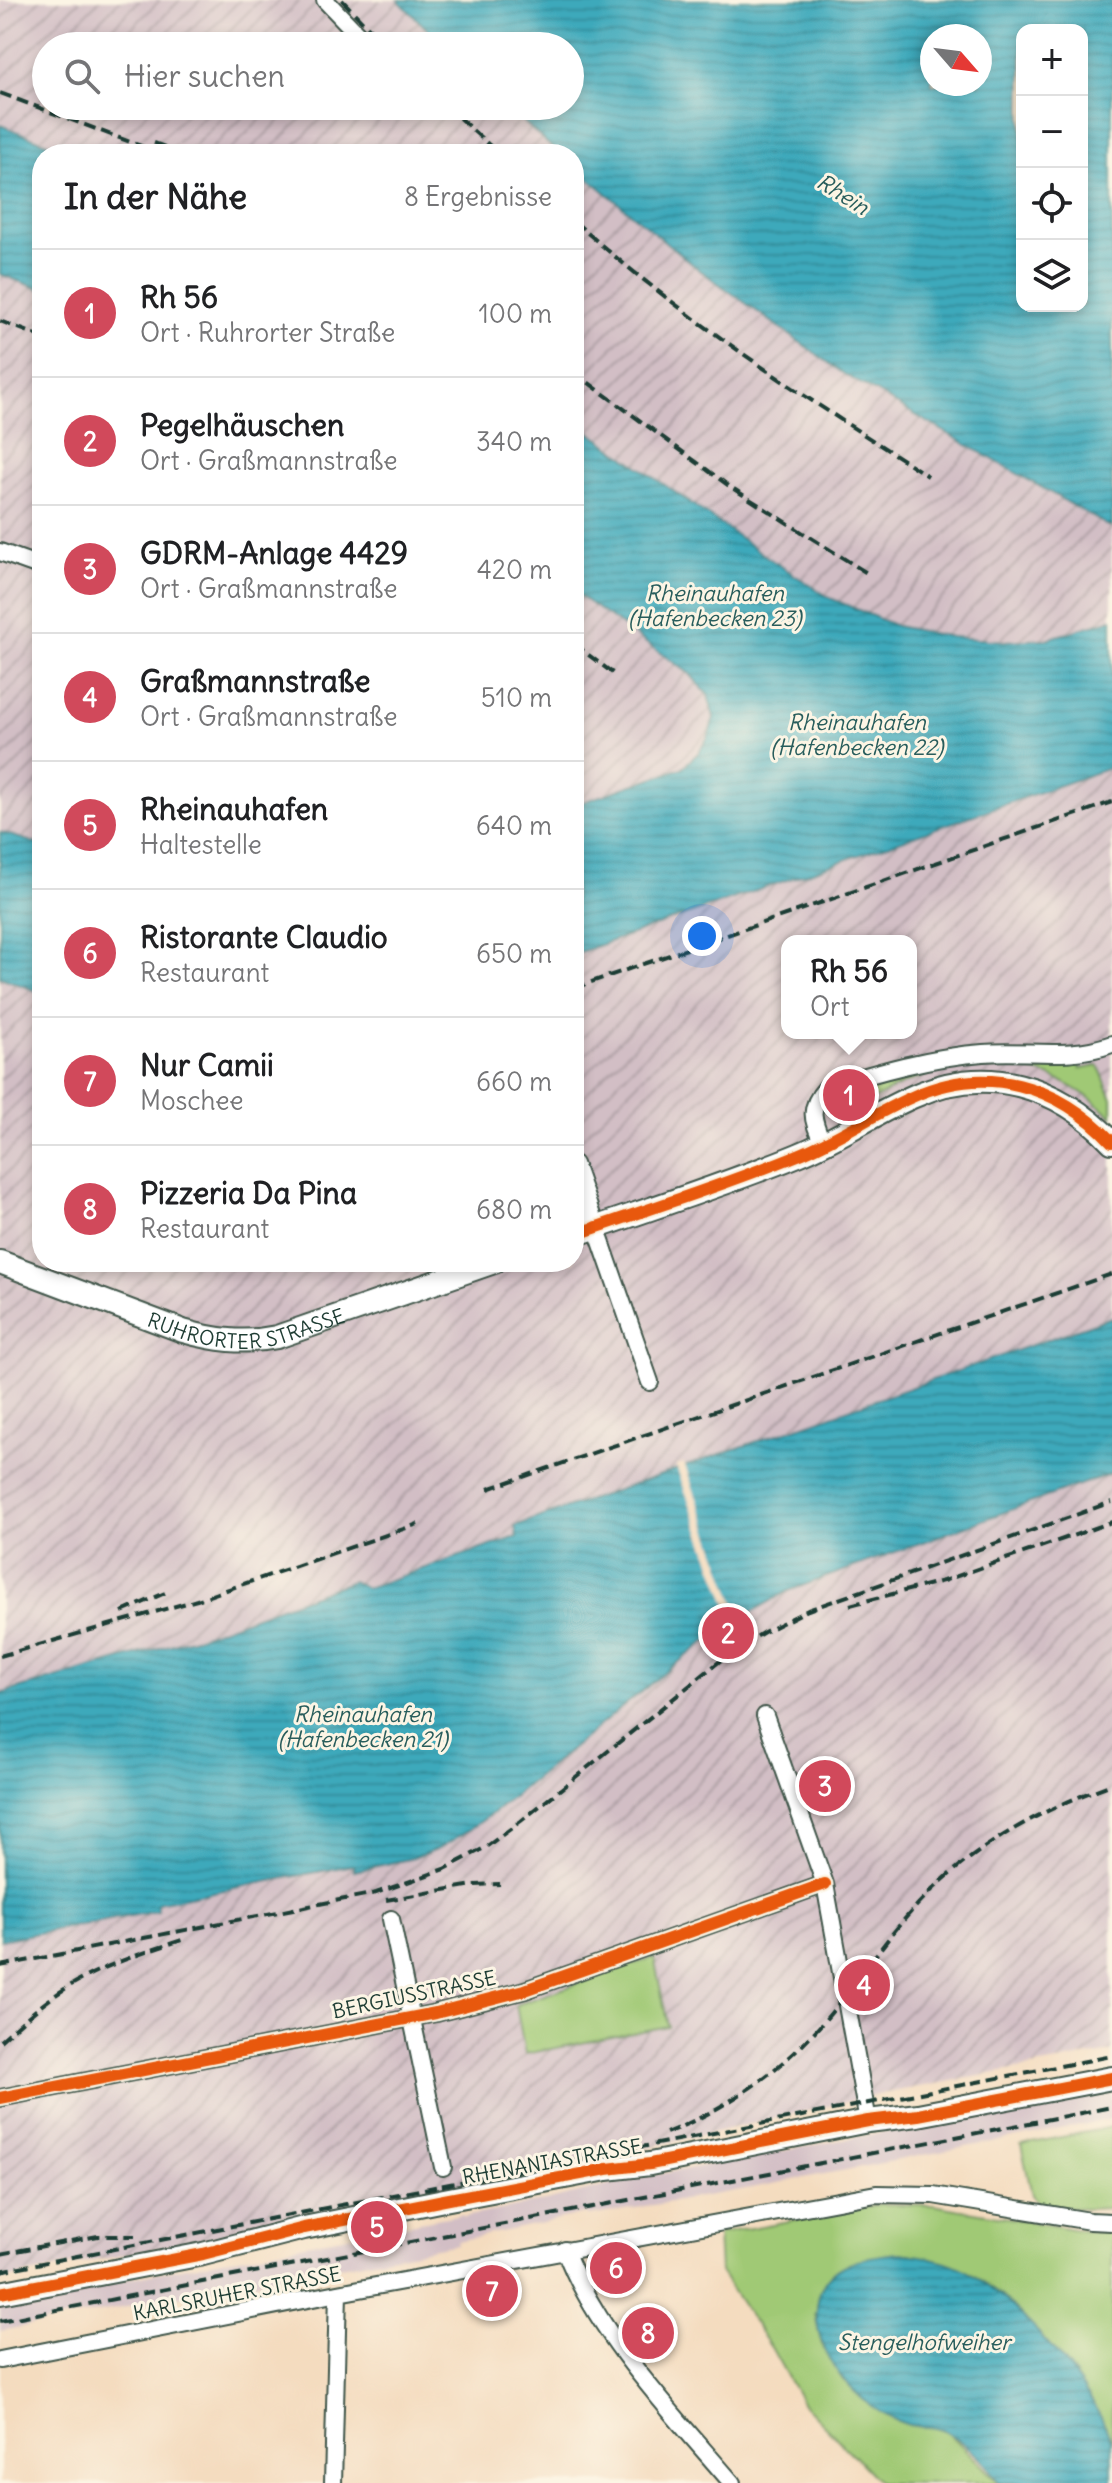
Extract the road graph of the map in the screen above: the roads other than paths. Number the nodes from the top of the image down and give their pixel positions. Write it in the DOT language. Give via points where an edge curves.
graph roads {
  1 [pos="325,0"];
  2 [pos="356,32"];
  3 [pos="0,552"];
  4 [pos="32,563"];
  5 [pos="1112,1044"];
  6 [pos="1112,1142"];
  7 [pos="823,1144"];
  8 [pos="584,1193"];
  9 [pos="596,1228"];
  10 [pos="584,1232"];
  11 [pos="0,1262"];
  12 [pos="465,1272"];
  13 [pos="650,1382"];
  14 [pos="765,1716"];
  15 [pos="825,1884"];
  16 [pos="391,1919"];
  17 [pos="411,2018"];
  18 [pos="1112,2078"];
  19 [pos="0,2098"];
  20 [pos="868,2121"];
  21 [pos="443,2167"];
  22 [pos="1112,2222"];
  23 [pos="565,2250"];
  24 [pos="0,2293"];
  25 [pos="338,2293"];
  26 [pos="0,2360"];
  27 [pos="333,2483"];
  28 [pos="732,2483"];
  1 -- 2 [label="street"];
  3 -- 4 [label="street"];
  5 -- 7 [label="street" via="1080,1052 985,1052 927,1059 826,1088 812,1113"];
  6 -- 7 [label="street" via="1073,1107 1042,1092 981,1081 914,1096"];
  7 -- 9 [label="street"];
  8 -- 9 [label="street"];
  9 -- 10 [label="street"];
  9 -- 13 [label="street"];
  11 -- 12 [label="street, RUHRORTER STRASSE" via="183,1331 242,1342 277,1337"];
  14 -- 15 [label="street"];
  15 -- 17 [label="street, BERGIUSSTRASSE" via="525,1990"];
  15 -- 20 [label="street"];
  16 -- 17 [label="street"];
  17 -- 19 [label="street, BERGIUSSTRASSE"];
  17 -- 21 [label="street"];
  18 -- 20 [label="street, RHENANIASTRASSE"];
  20 -- 24 [label="street, RHENANIASTRASSE" via="444,2200"];
  22 -- 23 [label="street, KARLSRUHER STRASSE" via="933,2195 876,2194"];
  23 -- 25 [label="street, KARLSRUHER STRASSE"];
  23 -- 28 [label="street" via="590,2302 653,2392"];
  25 -- 26 [label="street, KARLSRUHER STRASSE"];
  25 -- 27 [label="street"];
}
